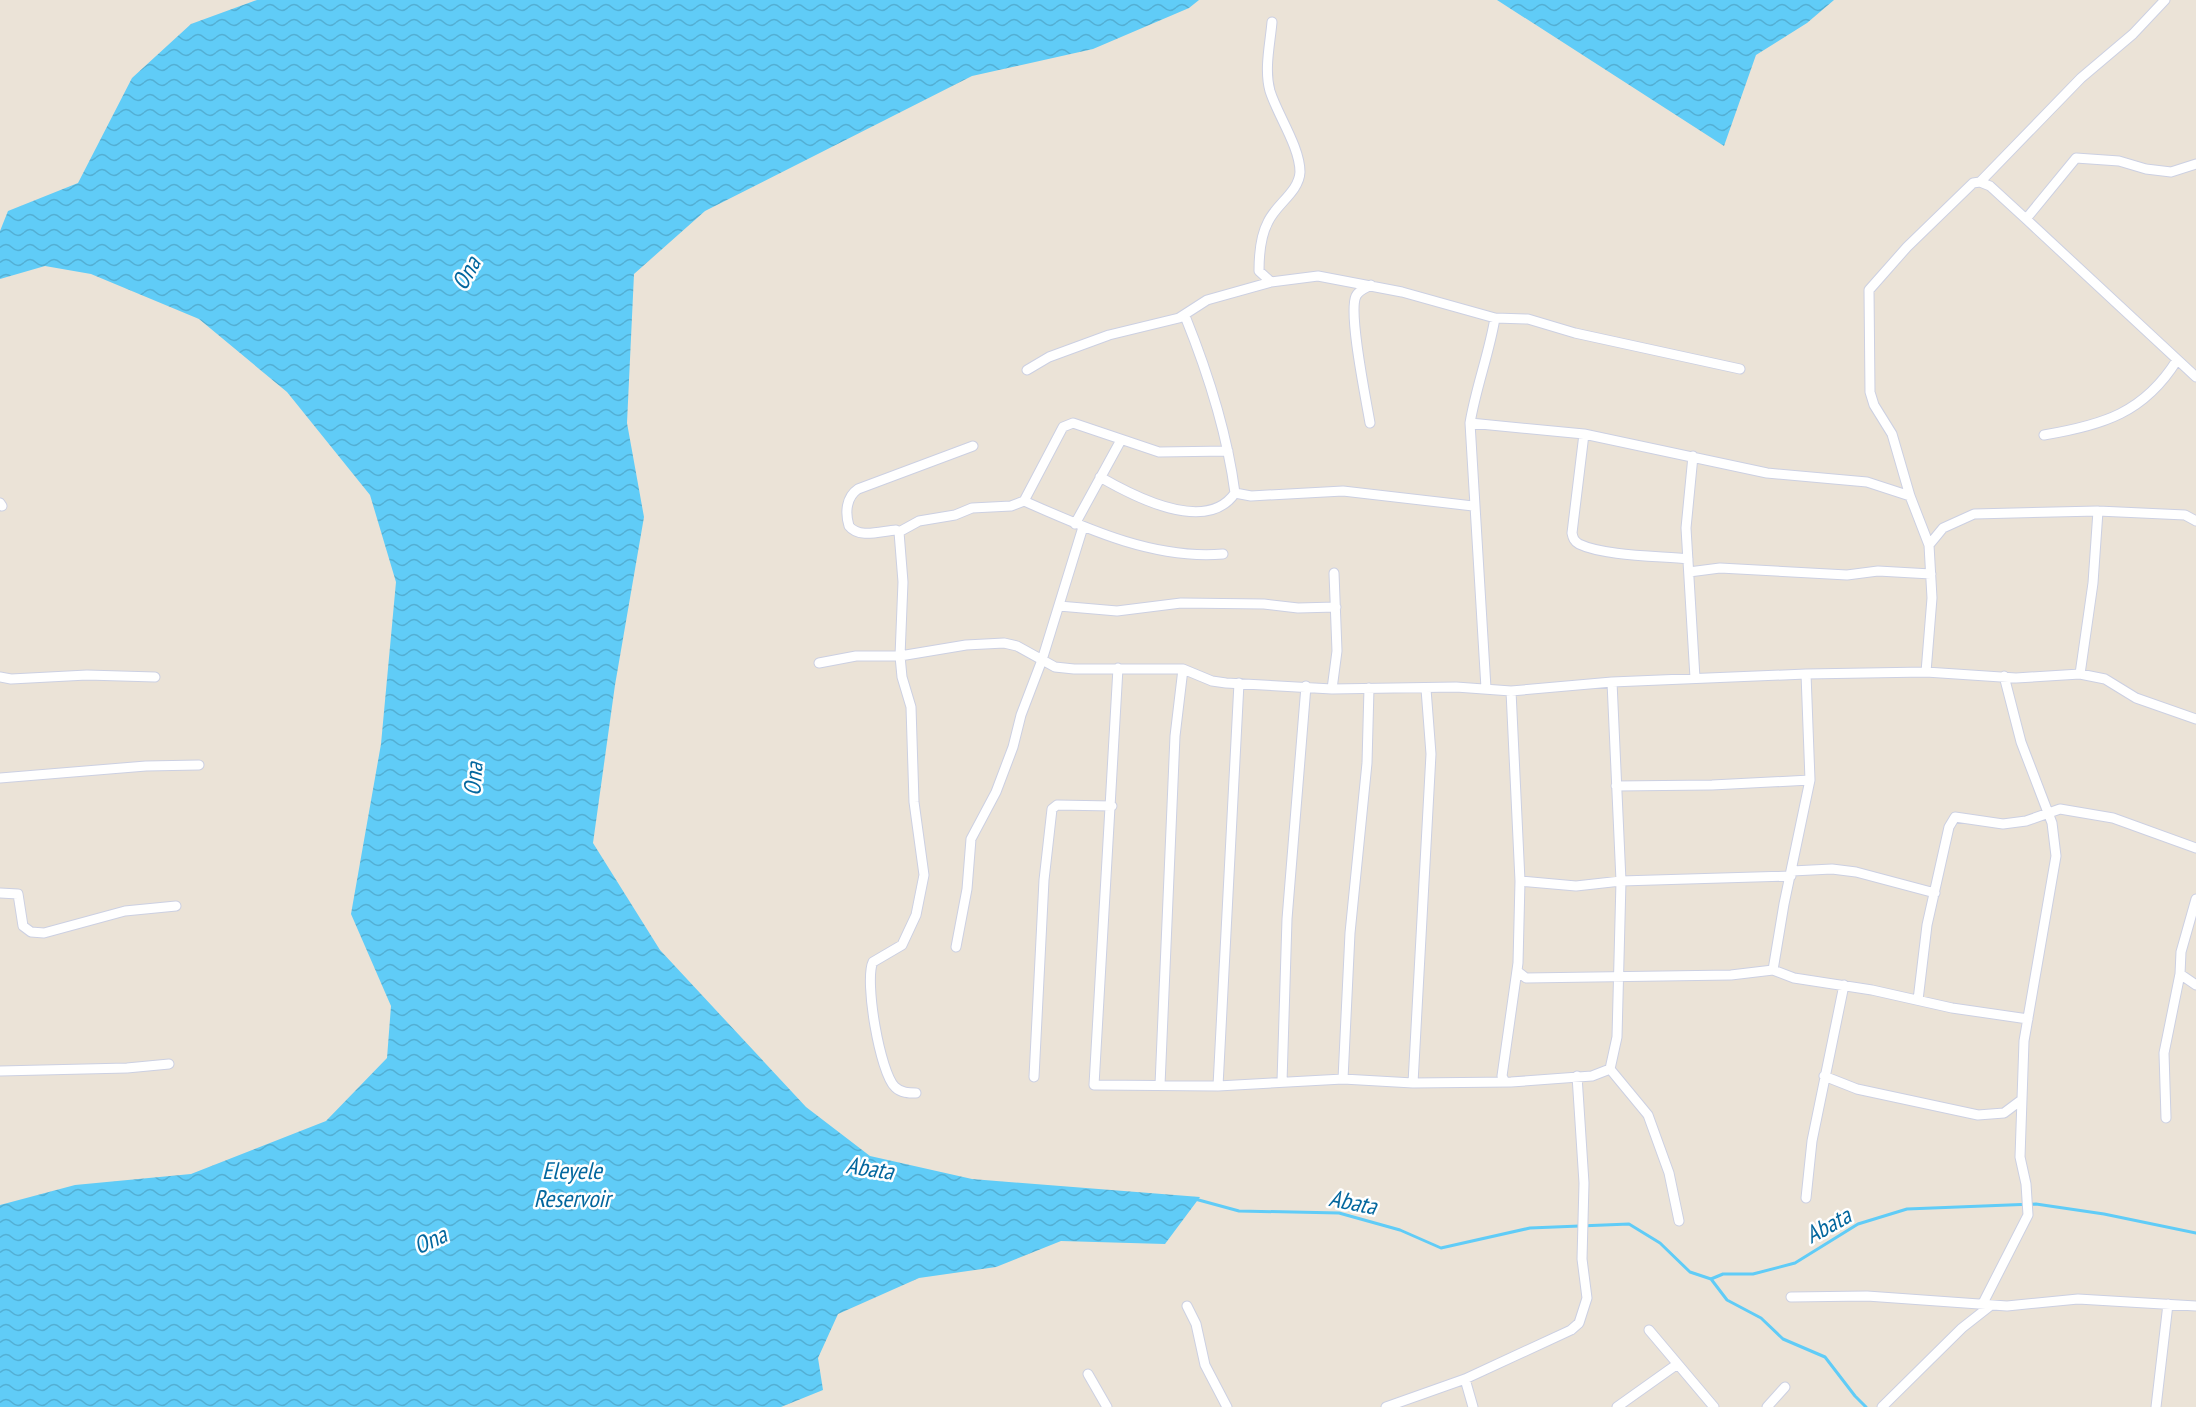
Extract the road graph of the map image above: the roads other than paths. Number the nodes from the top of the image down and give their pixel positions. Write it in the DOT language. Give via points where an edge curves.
graph roads {
  1 [pos="2165,0"];
  2 [pos="1272,22"];
  3 [pos="2196,164"];
  4 [pos="1980,182"];
  5 [pos="2026,219"];
  6 [pos="1270,282"];
  7 [pos="1371,285"];
  8 [pos="1185,316"];
  9 [pos="1495,318"];
  10 [pos="2177,360"];
  11 [pos="1740,369"];
  12 [pos="1027,370"];
  13 [pos="2196,377"];
  14 [pos="1370,423"];
  15 [pos="1470,423"];
  16 [pos="1584,434"];
  17 [pos="2044,435"];
  18 [pos="1121,440"];
  19 [pos="973,446"];
  20 [pos="1228,452"];
  21 [pos="1693,456"];
  22 [pos="1100,477"];
  23 [pos="1235,493"];
  24 [pos="1910,496"];
  25 [pos="1024,501"];
  26 [pos="1473,506"];
  27 [pos="2098,511"];
  28 [pos="2196,521"];
  29 [pos="1079,525"];
  30 [pos="899,532"];
  31 [pos="1929,545"];
  32 [pos="1223,554"];
  33 [pos="1688,560"];
  34 [pos="1689,572"];
  35 [pos="1334,573"];
  36 [pos="1931,574"];
  37 [pos="1059,606"];
  38 [pos="1336,607"];
  39 [pos="900,656"];
  40 [pos="1042,660"];
  41 [pos="819,663"];
  42 [pos="1118,668"];
  43 [pos="1183,669"];
  44 [pos="1926,672"];
  45 [pos="1806,674"];
  46 [pos="2080,674"];
  47 [pos="2004,676"];
  48 [pos="0,677"];
  49 [pos="155,677"];
  50 [pos="1695,678"];
  51 [pos="1612,682"];
  52 [pos="1239,683"];
  53 [pos="1306,686"];
  54 [pos="1369,688"];
  55 [pos="1486,688"];
  56 [pos="1332,689"];
  57 [pos="1426,689"];
  58 [pos="1511,691"];
  59 [pos="2196,717"];
  60 [pos="199,765"];
  61 [pos="0,778"];
  62 [pos="1810,780"];
  63 [pos="1616,786"];
  64 [pos="1112,806"];
  65 [pos="2049,813"];
  66 [pos="2196,848"];
  67 [pos="1792,873"];
  68 [pos="1520,881"];
  69 [pos="1621,881"];
  70 [pos="0,893"];
  71 [pos="1935,893"];
  72 [pos="2196,899"];
  73 [pos="176,906"];
  74 [pos="956,947"];
  75 [pos="1773,970"];
  76 [pos="1517,971"];
  77 [pos="2180,974"];
  78 [pos="1619,978"];
  79 [pos="1844,985"];
  80 [pos="2196,985"];
  81 [pos="1918,1000"];
  82 [pos="2028,1019"];
  83 [pos="169,1064"];
  84 [pos="1610,1070"];
  85 [pos="0,1071"];
  86 [pos="1577,1076"];
  87 [pos="1824,1076"];
  88 [pos="1034,1077"];
  89 [pos="1343,1079"];
  90 [pos="1504,1080"];
  91 [pos="1282,1082"];
  92 [pos="1413,1083"];
  93 [pos="1160,1085"];
  94 [pos="1218,1086"];
  95 [pos="916,1093"];
  96 [pos="2020,1101"];
  97 [pos="2166,1118"];
  98 [pos="1806,1198"];
  99 [pos="1679,1221"];
  100 [pos="1791,1297"];
  101 [pos="2168,1304"];
  102 [pos="1986,1305"];
  103 [pos="1186,1306"];
  104 [pos="2196,1306"];
  105 [pos="1649,1330"];
  106 [pos="1676,1365"];
  107 [pos="1088,1374"];
  108 [pos="1465,1379"];
  109 [pos="1785,1387"];
  110 [pos="1107,1407"];
  111 [pos="1227,1407"];
  112 [pos="1386,1407"];
  113 [pos="1473,1407"];
  114 [pos="1617,1407"];
  115 [pos="1714,1407"];
  116 [pos="1767,1407"];
  117 [pos="1882,1407"];
  118 [pos="2156,1407"];
  1 -- 4 [label="street" via="2133,34 2081,78"];
  2 -- 6 [label="street" via="1266,71 1300,172 1296,187 1267,223 1259,271"];
  3 -- 5 [label="street" via="2171,172 2076,158"];
  4 -- 5 [label="street" via="1990,186"];
  4 -- 24 [label="street" via="1973,183 1940,215 1869,290 1870,392 1893,434"];
  5 -- 10 [label="street"];
  6 -- 7 [label="street" via="1318,276"];
  6 -- 8 [label="street" via="1207,300"];
  7 -- 9 [label="street"];
  7 -- 14 [label="street" via="1355,297 1354,316"];
  8 -- 12 [label="street" via="1109,335 1049,357"];
  8 -- 20 [label="street" via="1202,358"];
  9 -- 11 [label="street" via="1528,319"];
  9 -- 15 [label="street"];
  10 -- 13 [label="street"];
  10 -- 17 [label="street" via="2149,396 2127,411 2076,430"];
  15 -- 16 [label="street"];
  15 -- 26 [label="street"];
  16 -- 21 [label="street"];
  16 -- 33 [label="street" via="1572,533 1578,544"];
  18 -- 20 [label="street" via="1159,452"];
  18 -- 22 [label="street"];
  18 -- 25 [label="street" via="1073,423 1063,427"];
  19 -- 30 [label="street" via="851,494 847,522 855,532"];
  20 -- 23 [label="street"];
  21 -- 24 [label="street" via="1767,473 1867,482"];
  21 -- 33 [label="street" via="1686,509"];
  22 -- 23 [label="street" via="1131,494 1181,512 1220,507"];
  22 -- 29 [label="street"];
  23 -- 26 [label="street" via="1251,496 1343,491"];
  24 -- 31 [label="street"];
  25 -- 29 [label="street"];
  25 -- 30 [label="street" via="1011,506 972,508 919,522"];
  26 -- 55 [label="street" via="1483,600"];
  27 -- 28 [label="street" via="2171,513"];
  27 -- 31 [label="street" via="1974,513 1943,528"];
  27 -- 46 [label="street"];
  29 -- 32 [label="street" via="1186,556"];
  29 -- 37 [label="street"];
  30 -- 39 [label="street" via="903,582"];
  31 -- 36 [label="street"];
  33 -- 34 [label="street"];
  34 -- 36 [label="street" via="1719,568 1847,575"];
  34 -- 50 [label="street"];
  35 -- 38 [label="street"];
  36 -- 44 [label="street"];
  37 -- 38 [label="street" via="1117,612 1180,603"];
  37 -- 40 [label="street"];
  38 -- 56 [label="street" via="1337,651"];
  39 -- 40 [label="street" via="1004,643"];
  39 -- 41 [label="street" via="856,656"];
  39 -- 95 [label="street" via="911,707 914,802 924,882 910,933 897,950 873,962 870,977 887,1077 904,1093"];
  40 -- 42 [label="street" via="1055,667"];
  40 -- 74 [label="street" via="1004,773 971,839"];
  42 -- 43 [label="street"];
  42 -- 64 [label="street"];
  43 -- 52 [label="street" via="1212,681"];
  43 -- 93 [label="street" via="1175,736"];
  44 -- 45 [label="street"];
  44 -- 47 [label="street"];
  45 -- 50 [label="street"];
  45 -- 62 [label="street"];
  46 -- 47 [label="street"];
  46 -- 59 [label="street" via="2105,680 2136,698"];
  47 -- 65 [label="street" via="2020,742"];
  48 -- 49 [label="street"];
  50 -- 51 [label="street"];
  51 -- 58 [label="street"];
  51 -- 63 [label="street"];
  52 -- 53 [label="street"];
  52 -- 94 [label="street"];
  53 -- 56 [label="street"];
  53 -- 91 [label="street" via="1287,919"];
  54 -- 56 [label="street"];
  54 -- 57 [label="street"];
  54 -- 89 [label="street" via="1367,763 1351,909"];
  55 -- 57 [label="street"];
  55 -- 58 [label="street"];
  57 -- 92 [label="street" via="1431,764"];
  58 -- 68 [label="street"];
  60 -- 61 [label="street"];
  62 -- 63 [label="street"];
  62 -- 67 [label="street"];
  63 -- 69 [label="street"];
  64 -- 88 [label="street" via="1052,808 1044,880"];
  64 -- 93 [label="street" via="1094,1085"];
  65 -- 66 [label="street" via="2060,808 2113,818"];
  65 -- 71 [label="street" via="2003,824 1955,817"];
  65 -- 82 [label="street" via="2056,856"];
  67 -- 69 [label="street"];
  67 -- 71 [label="street" via="1832,869 1857,872"];
  67 -- 75 [label="street"];
  68 -- 69 [label="street" via="1576,886"];
  68 -- 76 [label="street"];
  69 -- 78 [label="street"];
  70 -- 73 [label="street" via="18,894 23,926 31,932 48,932 125,911"];
  71 -- 81 [label="street"];
  72 -- 77 [label="street" via="2181,952"];
  75 -- 78 [label="street"];
  75 -- 79 [label="street" via="1794,978"];
  76 -- 78 [label="street" via="1526,978"];
  76 -- 90 [label="street"];
  77 -- 80 [label="street"];
  77 -- 97 [label="street" via="2164,1053"];
  78 -- 84 [label="street" via="1617,1042"];
  79 -- 81 [label="street"];
  79 -- 87 [label="street"];
  81 -- 82 [label="street"];
  82 -- 96 [label="street"];
  83 -- 85 [label="street"];
  84 -- 86 [label="street"];
  84 -- 99 [label="street" via="1648,1115 1669,1173"];
  86 -- 90 [label="street"];
  86 -- 108 [label="street" via="1584,1183 1585,1308 1571,1330"];
  87 -- 96 [label="street" via="1857,1089 1978,1115 2004,1113"];
  87 -- 98 [label="street"];
  89 -- 91 [label="street"];
  89 -- 92 [label="street"];
  90 -- 92 [label="street"];
  91 -- 94 [label="street"];
  93 -- 94 [label="street"];
  96 -- 102 [label="street" via="2026,1221"];
  100 -- 102 [label="street" via="1867,1296"];
  101 -- 102 [label="street" via="2078,1299 2022,1306"];
  101 -- 104 [label="street"];
  101 -- 118 [label="street"];
  102 -- 117 [label="street"];
  103 -- 111 [label="street" via="1196,1324 1205,1365"];
  105 -- 106 [label="street"];
  106 -- 114 [label="street"];
  106 -- 115 [label="street"];
  107 -- 110 [label="street"];
  108 -- 112 [label="street"];
  108 -- 113 [label="street"];
  109 -- 116 [label="street"];
}
